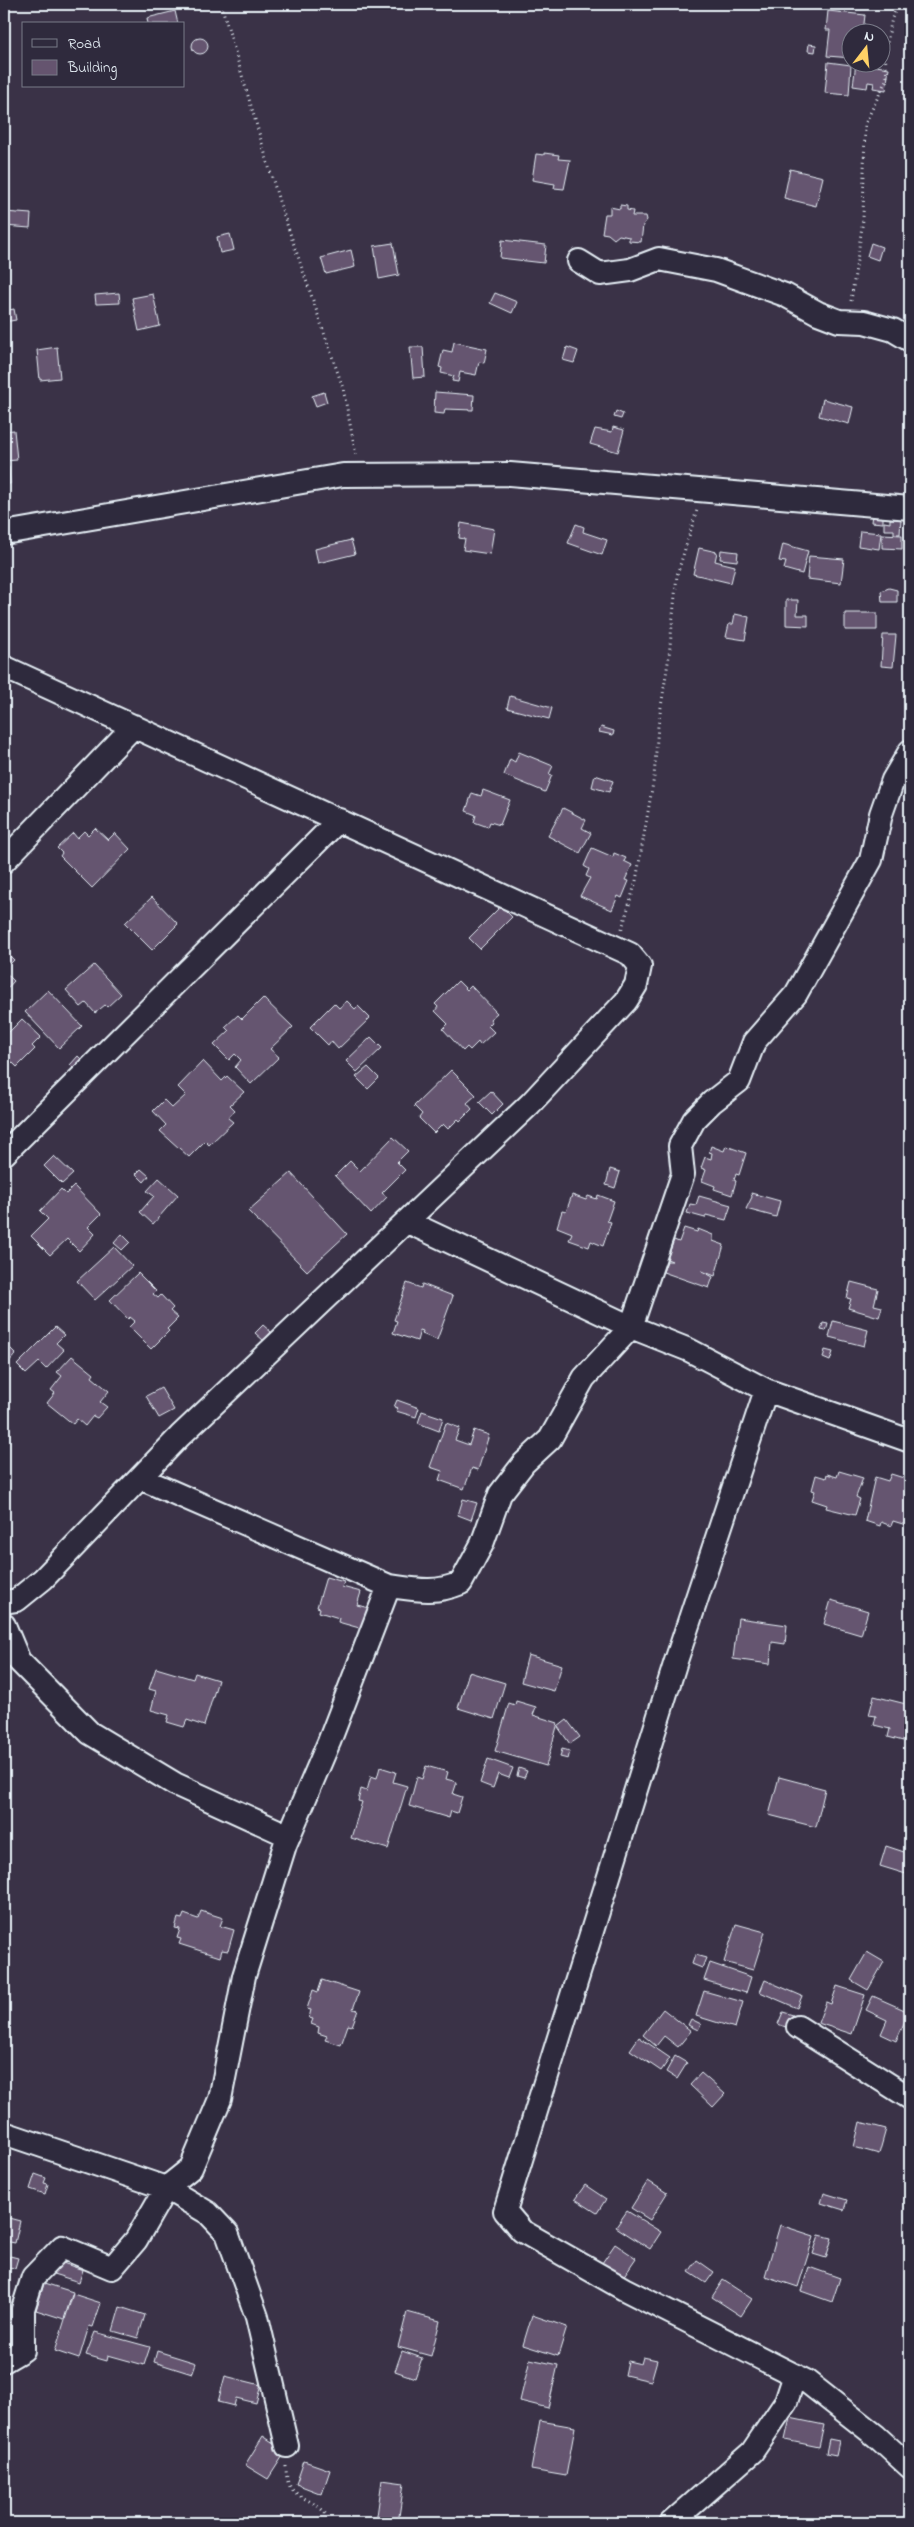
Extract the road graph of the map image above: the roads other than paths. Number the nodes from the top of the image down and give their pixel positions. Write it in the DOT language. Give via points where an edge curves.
graph roads {
  1 [pos="579,261"];
  2 [pos="910,340"];
  3 [pos="910,508"];
  4 [pos="4,532"];
  5 [pos="4,667"];
  6 [pos="134,726"];
  7 [pos="910,751"];
  8 [pos="339,820"];
  9 [pos="4,861"];
  10 [pos="4,1154"];
  11 [pos="408,1222"];
  12 [pos="631,1327"];
  13 [pos="766,1390"];
  14 [pos="910,1441"];
  15 [pos="140,1478"];
  16 [pos="389,1586"];
  17 [pos="4,1602"];
  18 [pos="4,1625"];
  19 [pos="289,1836"];
  20 [pos="798,2027"];
  21 [pos="910,2098"];
  22 [pos="4,2133"];
  23 [pos="166,2188"];
  24 [pos="4,2361"];
  25 [pos="795,2375"];
  26 [pos="287,2446"];
  27 [pos="910,2467"];
  28 [pos="671,2523"];
  1 -- 2 [label="street" via="600,274 630,270 658,259 716,270 785,295 839,321 864,322 893,330"];
  3 -- 4 [label="street" via="510,474 344,475"];
  5 -- 6 [label="street"];
  6 -- 8 [label="street"];
  6 -- 9 [label="street"];
  7 -- 12 [label="street" via="893,780 881,814 871,860 796,994 754,1042 739,1081 694,1120 680,1146 683,1174"];
  8 -- 10 [label="street"];
  8 -- 11 [label="street" via="630,954 640,966 636,985 626,1001 530,1104"];
  11 -- 12 [label="street"];
  11 -- 15 [label="street" via="180,1436"];
  12 -- 13 [label="street" via="689,1350"];
  12 -- 16 [label="street" via="584,1378 550,1440 524,1464 500,1494 482,1544 461,1583 445,1590 431,1591"];
  13 -- 14 [label="street"];
  13 -- 25 [label="street" via="675,1664 506,2211 522,2231 624,2289"];
  15 -- 16 [label="street"];
  15 -- 17 [label="street" via="43,1579 16,1600"];
  16 -- 19 [label="street"];
  18 -- 19 [label="street" via="19,1661 90,1733 176,1784"];
  19 -- 23 [label="street" via="244,1976 220,2098 191,2168"];
  20 -- 21 [label="street"];
  22 -- 23 [label="street"];
  23 -- 24 [label="street" via="136,2240 112,2268 62,2247 33,2278 23,2308 23,2350"];
  23 -- 26 [label="street" via="208,2213 228,2233 257,2317"];
  25 -- 27 [label="street" via="806,2380 876,2436"];
  25 -- 28 [label="street" via="786,2402 752,2452"];
}
